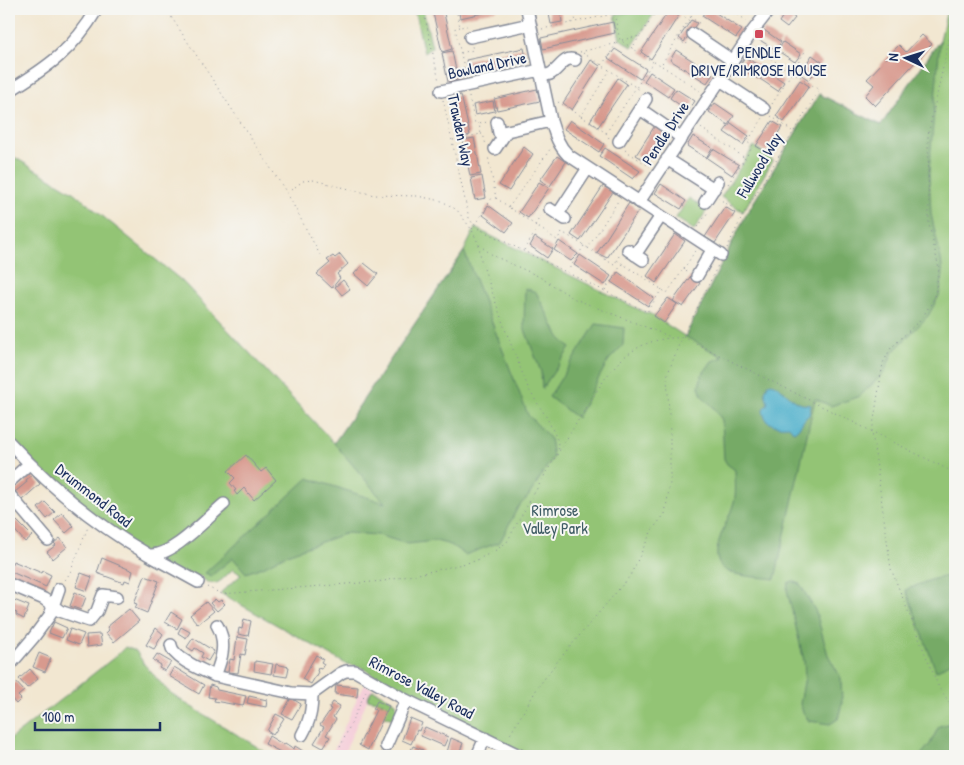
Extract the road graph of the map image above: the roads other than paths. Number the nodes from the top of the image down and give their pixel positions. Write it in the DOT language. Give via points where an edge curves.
graph roads {
  1 [pos="97,9"];
  2 [pos="527,9"];
  3 [pos="770,9"];
  4 [pos="531,28"];
  5 [pos="693,34"];
  6 [pos="467,35"];
  7 [pos="576,60"];
  8 [pos="733,61"];
  9 [pos="540,73"];
  10 [pos="720,80"];
  11 [pos="441,91"];
  12 [pos="9,92"];
  13 [pos="766,111"];
  14 [pos="551,121"];
  15 [pos="497,122"];
  16 [pos="507,131"];
  17 [pos="682,138"];
  18 [pos="618,143"];
  19 [pos="495,149"];
  20 [pos="667,159"];
  21 [pos="588,168"];
  22 [pos="639,202"];
  23 [pos="708,206"];
  24 [pos="558,214"];
  25 [pos="661,216"];
  26 [pos="635,255"];
  27 [pos="697,276"];
  28 [pos="9,442"];
  29 [pos="29,464"];
  30 [pos="9,482"];
  31 [pos="9,494"];
  32 [pos="224,504"];
  33 [pos="48,540"];
  34 [pos="149,555"];
  35 [pos="198,582"];
  36 [pos="9,584"];
  37 [pos="59,590"];
  38 [pos="117,597"];
  39 [pos="52,606"];
  40 [pos="217,625"];
  41 [pos="170,645"];
  42 [pos="9,666"];
  43 [pos="215,676"];
  44 [pos="312,694"];
  45 [pos="406,700"];
  46 [pos="302,735"];
  47 [pos="485,738"];
  48 [pos="386,746"];
  49 [pos="477,756"];
  50 [pos="521,756"];
  1 -- 12 [label="street" via="75,41 56,60"];
  2 -- 4 [label="street, Bowland Drive"];
  3 -- 8 [label="street, Pendle Drive"];
  4 -- 6 [label="street, Bowland Drive"];
  4 -- 9 [label="street, Bowland Drive"];
  5 -- 8 [label="street"];
  7 -- 9 [label="street, Bowland Drive" via="567,59 551,74"];
  8 -- 10 [label="street, Pendle Drive"];
  9 -- 11 [label="street, Bowland Drive"];
  9 -- 14 [label="street, Bowland Drive"];
  10 -- 13 [label="street"];
  10 -- 17 [label="street, Pendle Drive"];
  14 -- 16 [label="street"];
  14 -- 21 [label="street, Bowland Drive" via="560,145 568,155"];
  15 -- 16 [label="street" via="499,133"];
  16 -- 19 [label="street"];
  17 -- 18 [label="street" via="642,104"];
  17 -- 20 [label="street, Pendle Drive"];
  20 -- 22 [label="street, Pendle Drive"];
  20 -- 23 [label="street" via="720,188"];
  21 -- 22 [label="street, Bowland Drive"];
  21 -- 24 [label="street"];
  22 -- 25 [label="street, Bowland Drive"];
  25 -- 26 [label="street"];
  25 -- 27 [label="street, Bowland Drive" via="719,254"];
  28 -- 29 [label="street, Drummond Road"];
  29 -- 30 [label="street"];
  29 -- 34 [label="street, Drummond Road" via="94,518"];
  31 -- 33 [label="street"];
  32 -- 34 [label="street" via="169,551 157,556"];
  34 -- 35 [label="street, Drummond Road"];
  36 -- 39 [label="street" via="44,599"];
  37 -- 39 [label="street"];
  38 -- 39 [label="street" via="103,595 97,611 89,620"];
  39 -- 42 [label="street" via="33,638"];
  40 -- 43 [label="street" via="223,645"];
  41 -- 43 [label="street" via="177,656"];
  43 -- 44 [label="street" via="292,693"];
  44 -- 45 [label="street, Rimrose Valley Road" via="346,671 356,671"];
  44 -- 46 [label="street" via="312,710"];
  45 -- 47 [label="street, Rimrose Valley Road"];
  45 -- 48 [label="street"];
  47 -- 49 [label="street"];
  47 -- 50 [label="street, Rimrose Valley Road"];
}
